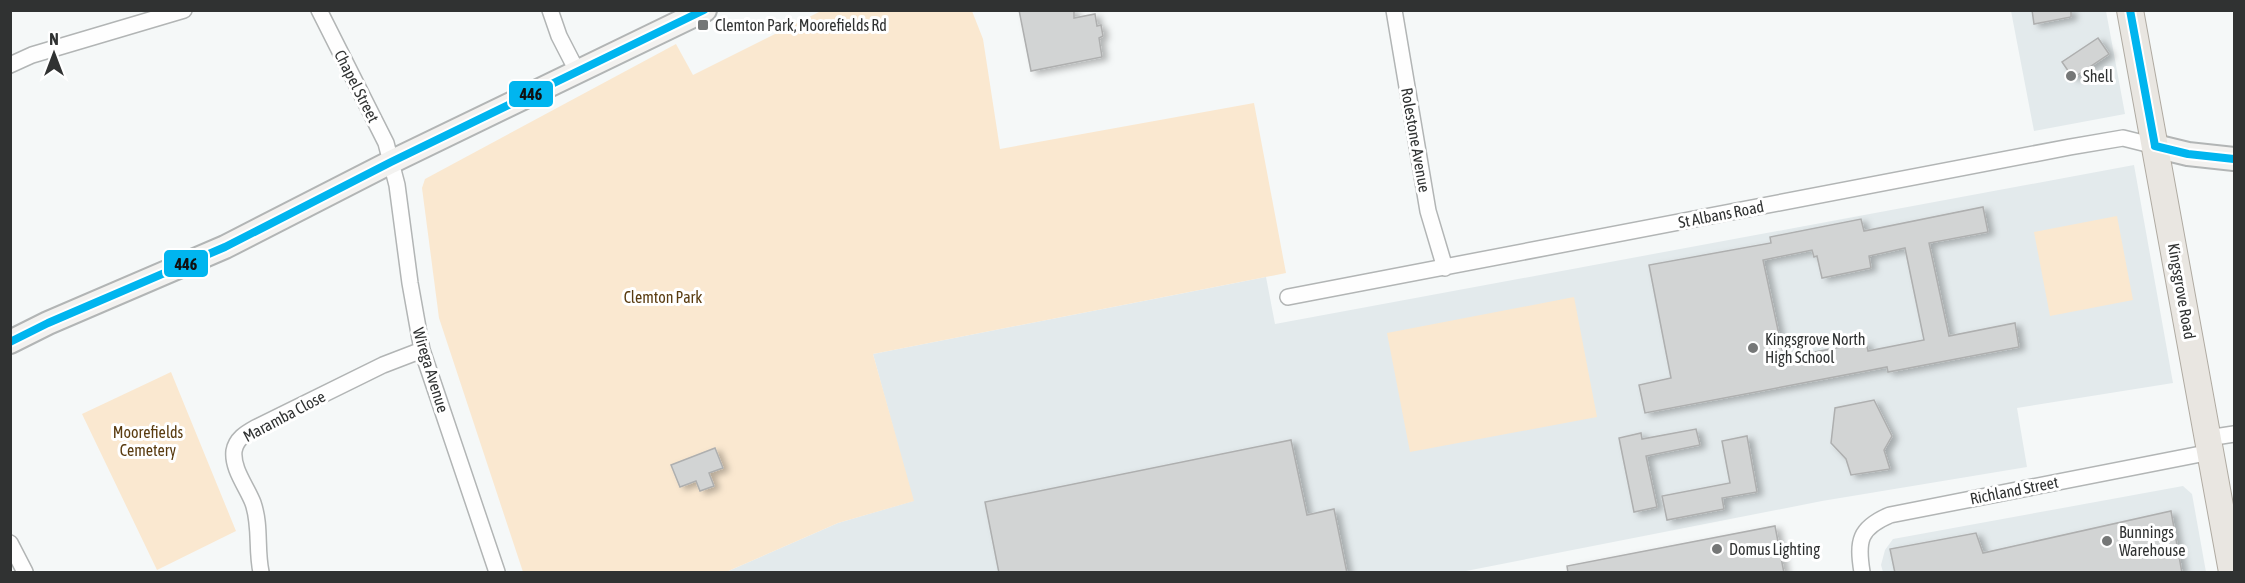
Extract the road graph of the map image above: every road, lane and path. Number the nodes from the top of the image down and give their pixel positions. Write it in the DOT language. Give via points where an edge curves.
graph roads {
  1 [pos="184,10"];
  2 [pos="319,10"];
  3 [pos="550,10"];
  4 [pos="705,10"];
  5 [pos="1394,10"];
  6 [pos="2130,10"];
  7 [pos="11,63"];
  8 [pos="577,71"];
  9 [pos="2155,146"];
  10 [pos="2235,159"];
  11 [pos="391,162"];
  12 [pos="1445,268"];
  13 [pos="1288,297"];
  14 [pos="10,342"];
  15 [pos="422,350"];
  16 [pos="2235,434"];
  17 [pos="2210,445"];
  18 [pos="10,543"];
  19 [pos="25,573"];
  20 [pos="261,573"];
  21 [pos="497,573"];
  22 [pos="1862,573"];
  23 [pos="2232,573"];
  1 -- 7 [label="street"];
  2 -- 11 [label="street, Chapel Street" via="383,137"];
  3 -- 8 [label="street"];
  4 -- 8 [label="main road"];
  5 -- 12 [label="street, Rolestone Avenue" via="1428,211"];
  6 -- 9 [label="main road, Kingsgrove Road"];
  8 -- 11 [label="main road"];
  9 -- 10 [label="main road"];
  9 -- 12 [label="street, St Albans Road" via="2123,138 2070,147"];
  9 -- 17 [label="main road, Kingsgrove Road"];
  11 -- 14 [label="main road" via="225,247"];
  11 -- 15 [label="street, Wirega Avenue"];
  12 -- 13 [label="street, St Albans Road"];
  15 -- 20 [label="street, Maramba Close" via="382,365 238,440 235,461 257,518"];
  15 -- 21 [label="street, Wirega Avenue"];
  16 -- 17 [label="street, Richland Street"];
  17 -- 22 [label="street, Richland Street" via="1890,515 1873,522 1863,535 1858,548"];
  17 -- 23 [label="main road, Kingsgrove Road"];
  18 -- 19 [label="street"];
}
